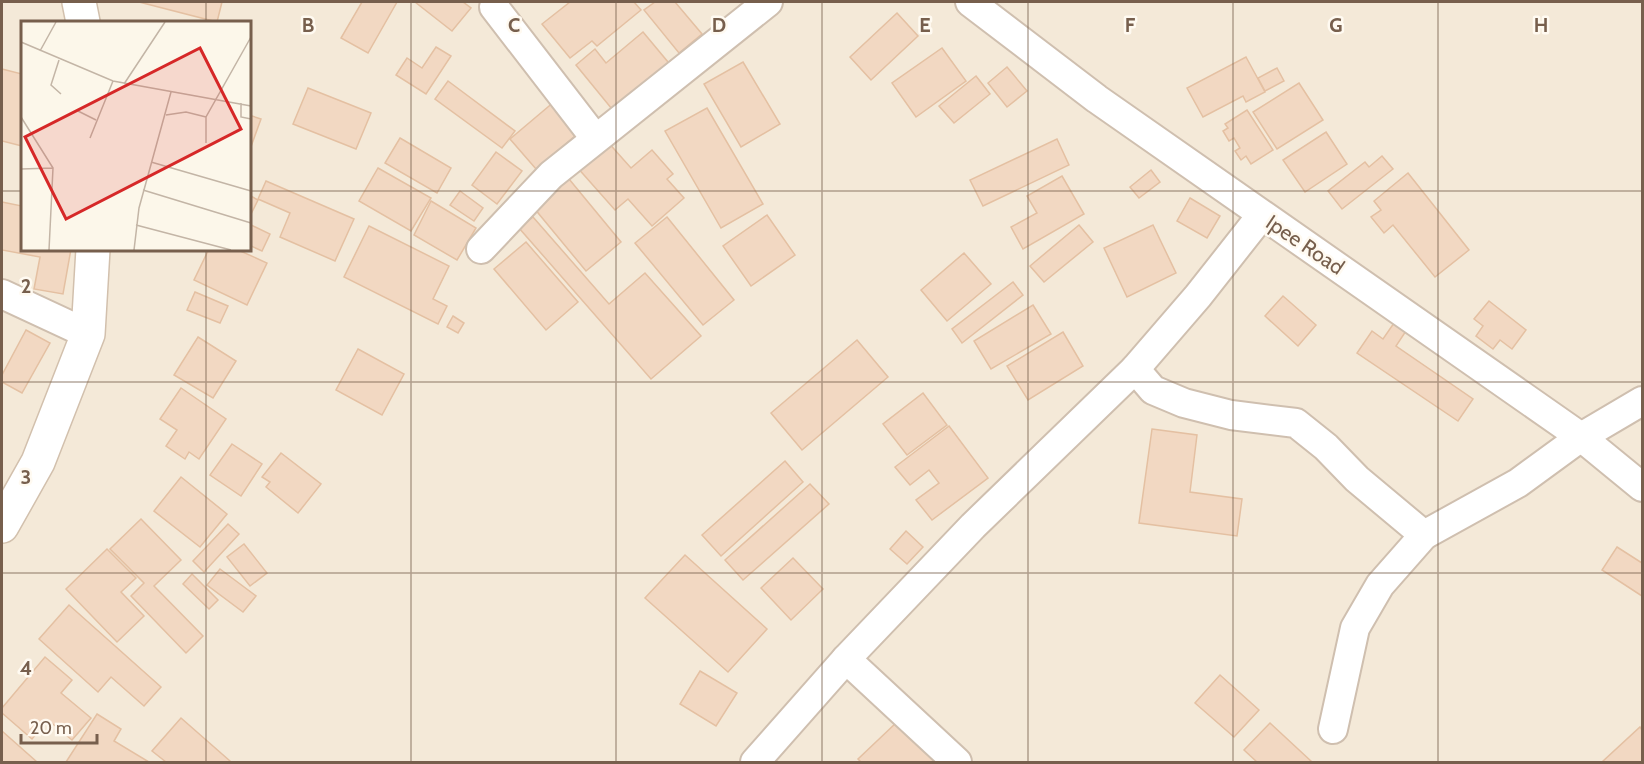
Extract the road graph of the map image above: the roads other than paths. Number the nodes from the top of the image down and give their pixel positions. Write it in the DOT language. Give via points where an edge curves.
graph roads {
  1 [pos="79,2"];
  2 [pos="768,2"];
  3 [pos="970,2"];
  4 [pos="494,7"];
  5 [pos="83,21"];
  6 [pos="595,138"];
  7 [pos="1261,216"];
  8 [pos="481,249"];
  9 [pos="93,250"];
  10 [pos="2,294"];
  11 [pos="88,334"];
  12 [pos="1135,369"];
  13 [pos="1642,401"];
  14 [pos="1581,437"];
  15 [pos="1642,487"];
  16 [pos="2,526"];
  17 [pos="1424,535"];
  18 [pos="846,659"];
  19 [pos="1333,729"];
  20 [pos="755,762"];
  21 [pos="957,762"];
  1 -- 5 [label="street"];
  2 -- 6 [label="street"];
  3 -- 7 [label="street, Ipee Road"];
  4 -- 6 [label="street"];
  6 -- 8 [label="street" via="551,175"];
  7 -- 12 [label="street"];
  7 -- 14 [label="street, Ipee Road"];
  9 -- 11 [label="street"];
  10 -- 11 [label="street"];
  11 -- 16 [label="street" via="38,462"];
  12 -- 17 [label="street" via="1153,390 1184,403 1296,423"];
  12 -- 18 [label="street" via="973,526"];
  13 -- 14 [label="street"];
  14 -- 15 [label="street, Ipee Road"];
  14 -- 17 [label="street" via="1518,483"];
  17 -- 19 [label="street" via="1380,585 1355,628"];
  18 -- 20 [label="street"];
  18 -- 21 [label="street"];
}
